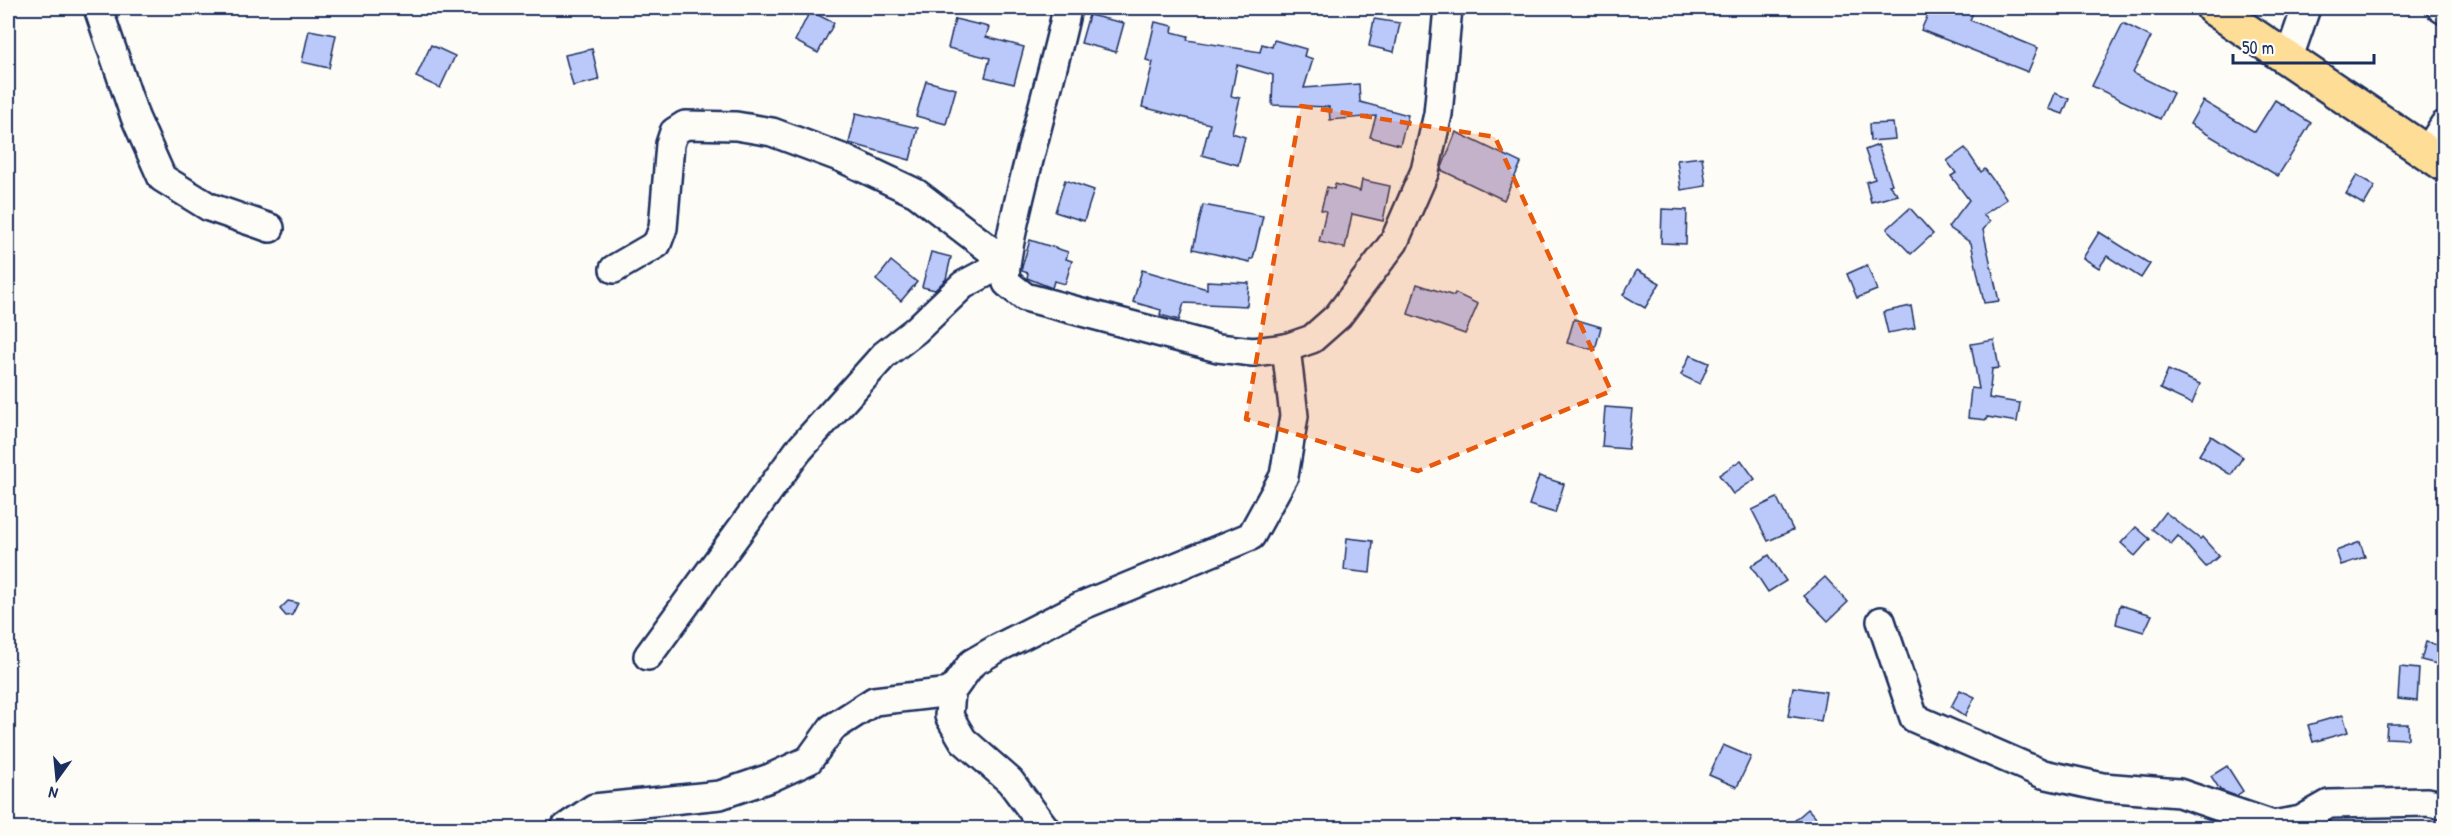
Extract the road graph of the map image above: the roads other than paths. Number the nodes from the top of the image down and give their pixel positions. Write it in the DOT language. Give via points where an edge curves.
graph roads {
  1 [pos="98,8"];
  2 [pos="1068,8"];
  3 [pos="1448,8"];
  4 [pos="2213,8"];
  5 [pos="2306,8"];
  6 [pos="2289,57"];
  7 [pos="2439,147"];
  8 [pos="270,228"];
  9 [pos="1006,262"];
  10 [pos="614,269"];
  11 [pos="1286,348"];
  12 [pos="1881,621"];
  13 [pos="648,656"];
  14 [pos="951,692"];
  15 [pos="2445,805"];
  16 [pos="565,828"];
  17 [pos="1045,828"];
  1 -- 8 [label="street" via="131,107 162,178 208,207"];
  2 -- 9 [label="street"];
  3 -- 11 [label="street" via="1438,114 1425,171 1394,242 1338,316 1312,339"];
  4 -- 6 [label="main road"];
  5 -- 6 [label="street"];
  6 -- 7 [label="main road"];
  9 -- 10 [label="street" via="916,193 842,158 772,132 735,126 685,125 674,132 670,144 663,228 657,244"];
  9 -- 11 [label="street" via="1007,283 1025,297 1218,348 1253,352"];
  9 -- 13 [label="street" via="963,285 884,355 798,451"];
  11 -- 14 [label="street" via="1294,416 1284,476 1251,536 1081,606 998,648 972,663"];
  12 -- 15 [label="street" via="1914,718 2043,774 2102,787 2179,793 2273,825 2301,820 2329,804"];
  14 -- 16 [label="street" via="874,701 832,728 809,760 770,778 720,795 594,808"];
  14 -- 17 [label="street" via="949,716 963,740 1010,781"];
}
